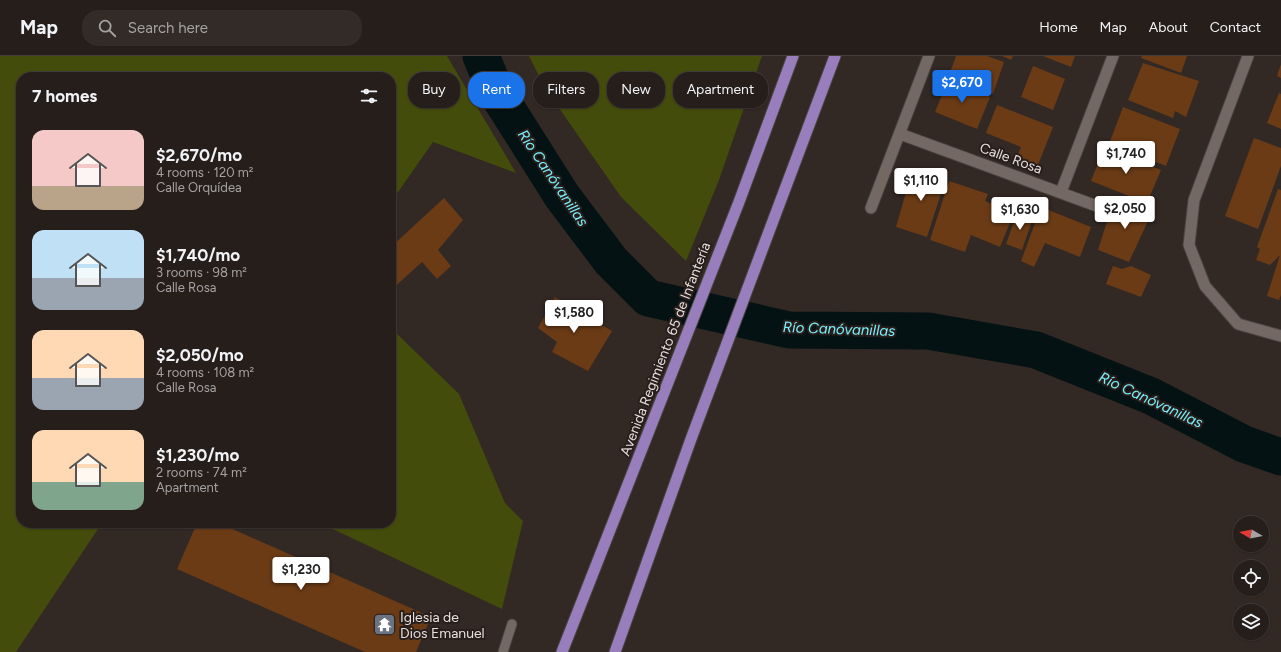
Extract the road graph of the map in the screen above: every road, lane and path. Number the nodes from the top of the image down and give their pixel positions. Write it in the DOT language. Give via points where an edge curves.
graph roads {
  1 [pos="792,56"];
  2 [pos="835,56"];
  3 [pos="930,56"];
  4 [pos="1113,56"];
  5 [pos="1248,56"];
  6 [pos="900,134"];
  7 [pos="1061,192"];
  8 [pos="871,208"];
  9 [pos="1113,212"];
  10 [pos="1281,336"];
  11 [pos="512,624"];
  12 [pos="503,652"];
  13 [pos="562,652"];
  14 [pos="615,652"];
  1 -- 13 [label="main road, Avenida Regimiento 65 de Infantería" via="739,202"];
  2 -- 14 [label="main road" via="691,439"];
  3 -- 6 [label="street"];
  4 -- 7 [label="street"];
  5 -- 10 [label="street" via="1194,200 1189,245 1205,286 1238,324"];
  6 -- 7 [label="street, Calle Rosa"];
  6 -- 8 [label="street"];
  7 -- 9 [label="street, Calle Rosa"];
  11 -- 12 [label="lane"];
}
